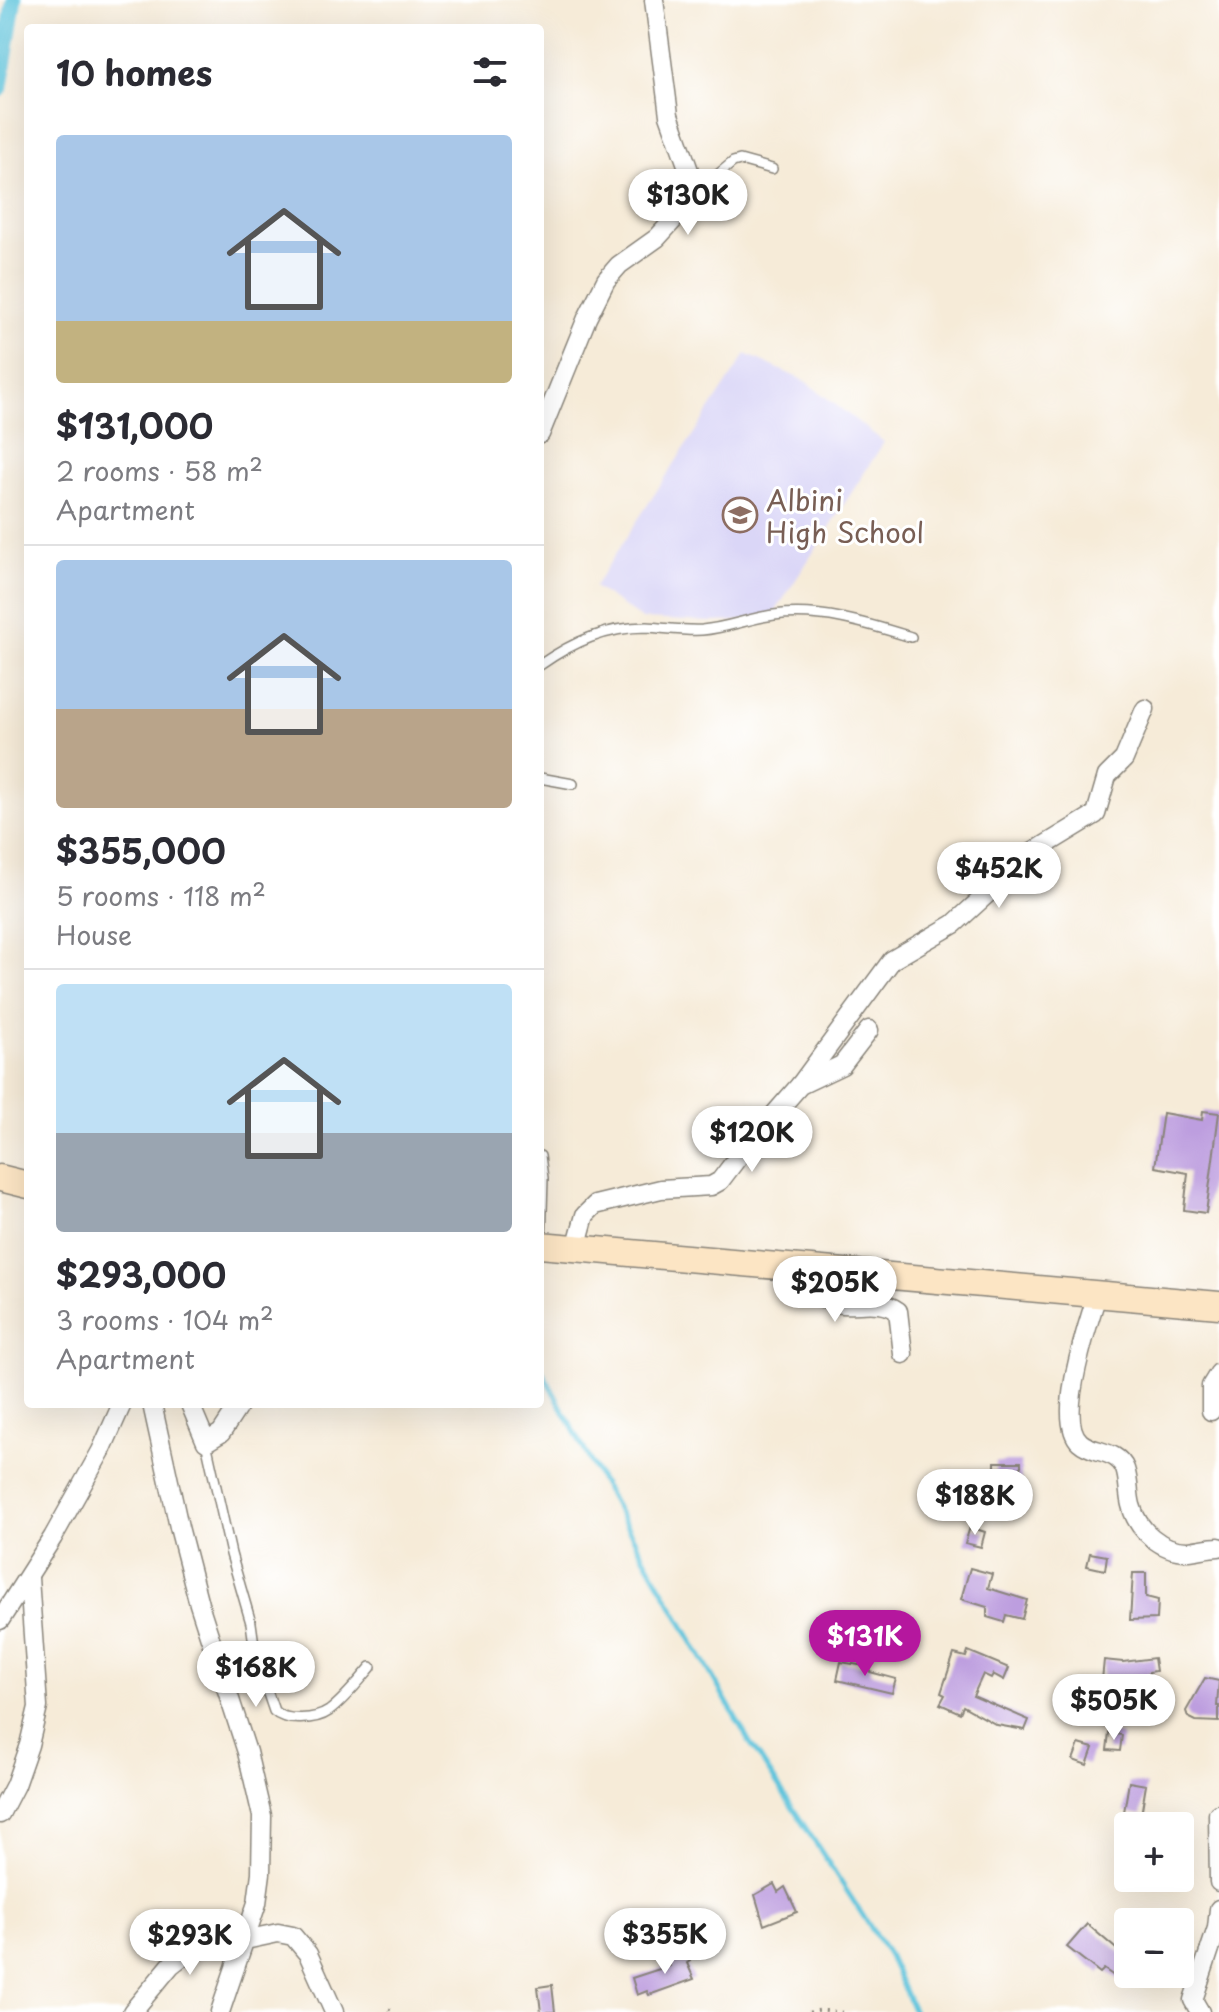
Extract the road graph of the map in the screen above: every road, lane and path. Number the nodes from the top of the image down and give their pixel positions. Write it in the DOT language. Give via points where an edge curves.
graph roads {
  1 [pos="654,0"];
  2 [pos="772,169"];
  3 [pos="692,196"];
  4 [pos="544,424"];
  5 [pos="911,637"];
  6 [pos="544,662"];
  7 [pos="1145,709"];
  8 [pos="544,779"];
  9 [pos="573,784"];
  10 [pos="869,1030"];
  11 [pos="800,1085"];
  12 [pos="0,1178"];
  13 [pos="24,1184"];
  14 [pos="544,1245"];
  15 [pos="576,1248"];
  16 [pos="807,1269"];
  17 [pos="1097,1295"];
  18 [pos="1219,1305"];
  19 [pos="903,1354"];
  20 [pos="1219,1373"];
  21 [pos="120,1408"];
  22 [pos="153,1408"];
  23 [pos="192,1408"];
  24 [pos="237,1408"];
  25 [pos="1211,1411"];
  26 [pos="206,1442"];
  27 [pos="1219,1547"];
  28 [pos="29,1578"];
  29 [pos="0,1620"];
  30 [pos="371,1667"];
  31 [pos="0,1814"];
  32 [pos="1218,1814"];
  33 [pos="1219,1882"];
  34 [pos="1219,1909"];
  35 [pos="247,1937"];
  36 [pos="389,2009"];
  37 [pos="132,2012"];
  38 [pos="220,2012"];
  39 [pos="334,2012"];
  40 [pos="396,2012"];
  41 [pos="809,2012"];
  42 [pos="842,2012"];
  43 [pos="1200,2012"];
  1 -- 3 [label="street" via="669,115 691,176"];
  2 -- 3 [label="lane" via="733,162"];
  3 -- 4 [label="street" via="657,238 606,280"];
  5 -- 6 [label="lane" via="852,619 783,614 701,630 606,631"];
  7 -- 11 [label="street" via="1124,759 1107,776 1096,814 1032,853 954,924 892,960"];
  8 -- 9 [label="lane"];
  10 -- 11 [label="street" via="842,1065"];
  11 -- 15 [label="street" via="720,1181 595,1205 585,1215"];
  12 -- 13 [label="street"];
  14 -- 15 [label="street"];
  15 -- 16 [label="street"];
  16 -- 17 [label="street"];
  16 -- 19 [label="street" via="815,1290 830,1301 886,1305 898,1311"];
  17 -- 18 [label="street"];
  17 -- 27 [label="street" via="1075,1382 1072,1431 1085,1446 1120,1460 1132,1510 1154,1541 1188,1551"];
  20 -- 25 [label="street" via="1211,1386"];
  21 -- 28 [label="street"];
  22 -- 35 [label="street" via="199,1604 258,1791 261,1873"];
  23 -- 26 [label="street"];
  24 -- 26 [label="street" via="221,1433"];
  26 -- 30 [label="lane" via="256,1659 274,1711 290,1718 324,1714"];
  28 -- 29 [label="street"];
  28 -- 31 [label="street" via="38,1707 15,1785"];
  32 -- 33 [label="street"];
  34 -- 43 [label="street" via="1193,2000"];
  35 -- 37 [label="street" via="188,1952"];
  35 -- 38 [label="street"];
  35 -- 39 [label="street" via="293,1936 308,1954"];
  36 -- 40 [label="path"];
  41 -- 42 [label="path"];
}
